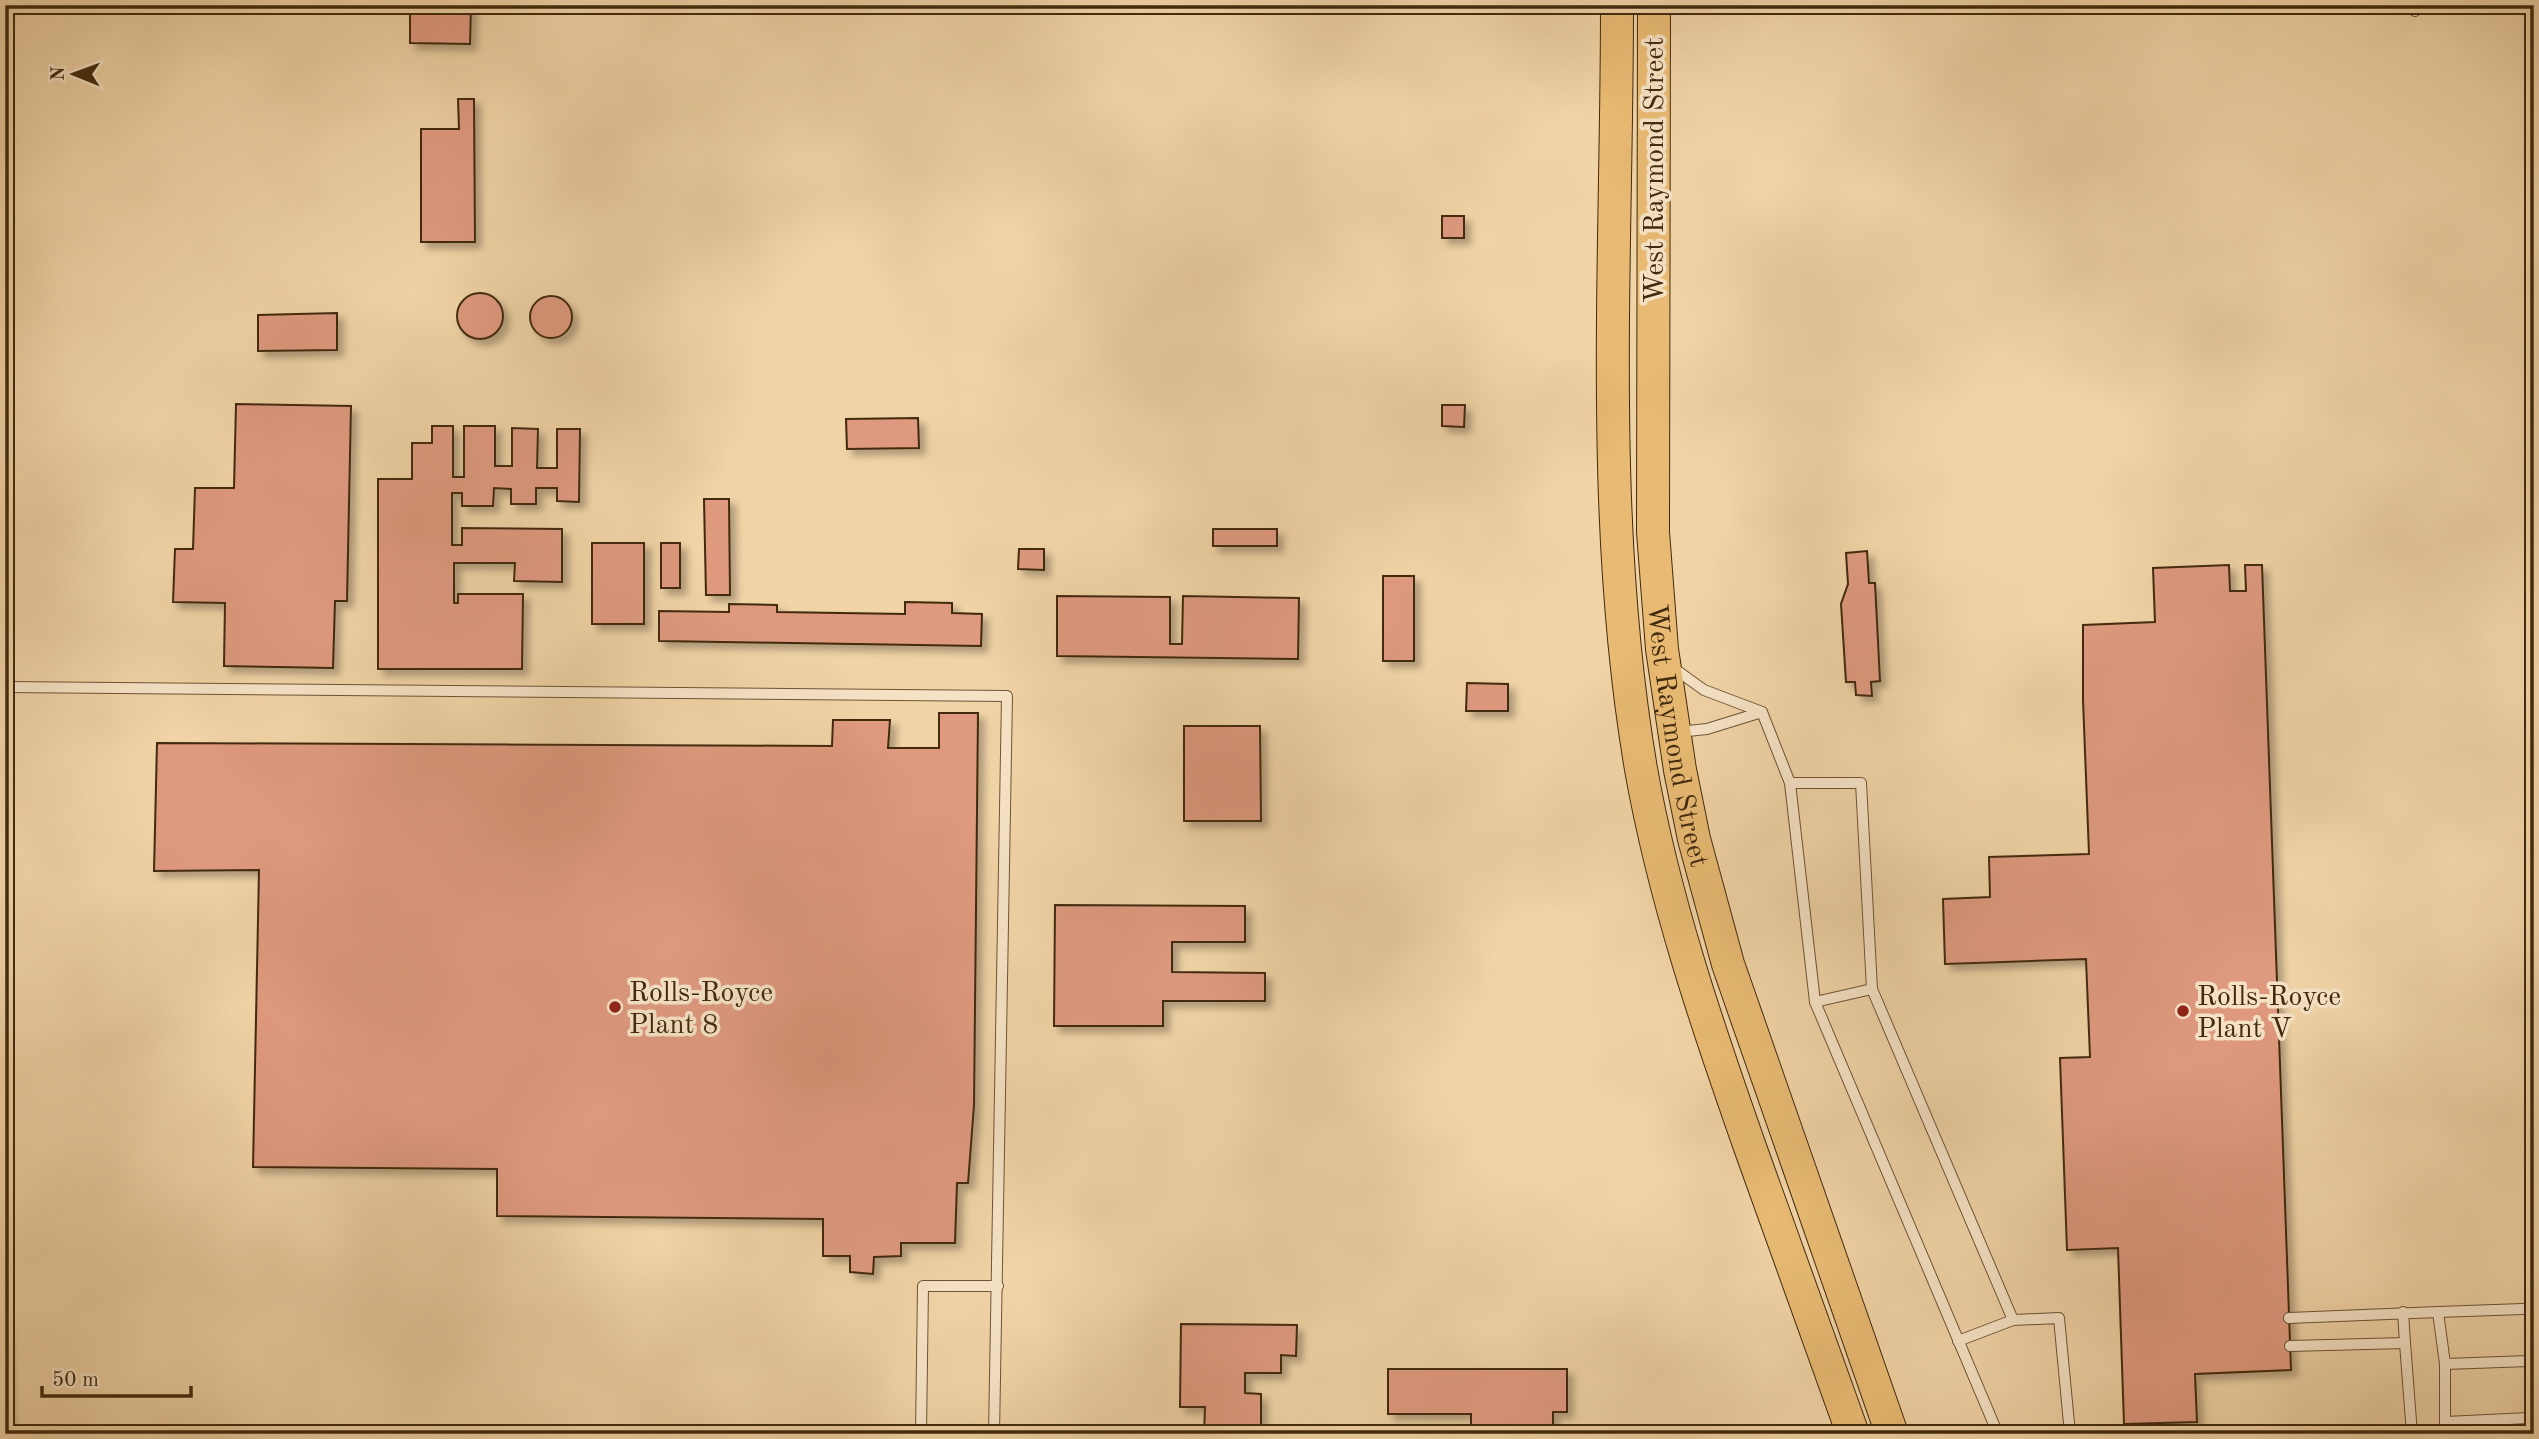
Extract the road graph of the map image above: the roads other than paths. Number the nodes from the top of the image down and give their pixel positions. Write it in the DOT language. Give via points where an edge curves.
graph roads {
  1 [pos="1617,5"];
  2 [pos="1654,5"];
  3 [pos="1664,662"];
  4 [pos="5,687"];
  5 [pos="1762,712"];
  6 [pos="1670,728"];
  7 [pos="1790,783"];
  8 [pos="1872,989"];
  9 [pos="1815,1002"];
  10 [pos="998,1286"];
  11 [pos="2523,1309"];
  12 [pos="2403,1312"];
  13 [pos="2438,1312"];
  14 [pos="2289,1318"];
  15 [pos="2013,1320"];
  16 [pos="1958,1341"];
  17 [pos="2405,1342"];
  18 [pos="2290,1346"];
  19 [pos="2529,1361"];
  20 [pos="2445,1364"];
  21 [pos="2529,1419"];
  22 [pos="2446,1422"];
  23 [pos="1851,1432"];
  24 [pos="921,1434"];
  25 [pos="994,1434"];
  26 [pos="1892,1434"];
  27 [pos="1998,1434"];
  28 [pos="2070,1434"];
  29 [pos="2412,1434"];
  30 [pos="2445,1434"];
  1 -- 23 [label="main road, West Raymond Street" via="1617,564 1642,772 1699,999"];
  2 -- 3 [label="main road, West Raymond Street" via="1653,532"];
  3 -- 5 [label="lane" via="1704,690"];
  3 -- 6 [label="main road, West Raymond Street"];
  4 -- 10 [label="lane" via="1007,696"];
  5 -- 6 [label="lane" via="1707,729"];
  5 -- 7 [label="lane"];
  6 -- 26 [label="main road, West Raymond Street" via="1728,964"];
  7 -- 8 [label="lane" via="1861,783"];
  7 -- 9 [label="lane"];
  8 -- 9 [label="lane"];
  8 -- 15 [label="lane"];
  9 -- 16 [label="lane"];
  10 -- 24 [label="lane" via="923,1286"];
  10 -- 25 [label="lane"];
  11 -- 13 [label="lane"];
  12 -- 13 [label="lane"];
  12 -- 14 [label="lane"];
  12 -- 17 [label="lane"];
  13 -- 20 [label="lane"];
  15 -- 16 [label="lane"];
  15 -- 28 [label="lane" via="2059,1318"];
  16 -- 27 [label="lane"];
  17 -- 18 [label="lane"];
  17 -- 29 [label="lane"];
  19 -- 20 [label="lane"];
  20 -- 22 [label="lane"];
  21 -- 22 [label="lane"];
  22 -- 30 [label="lane"];
}
